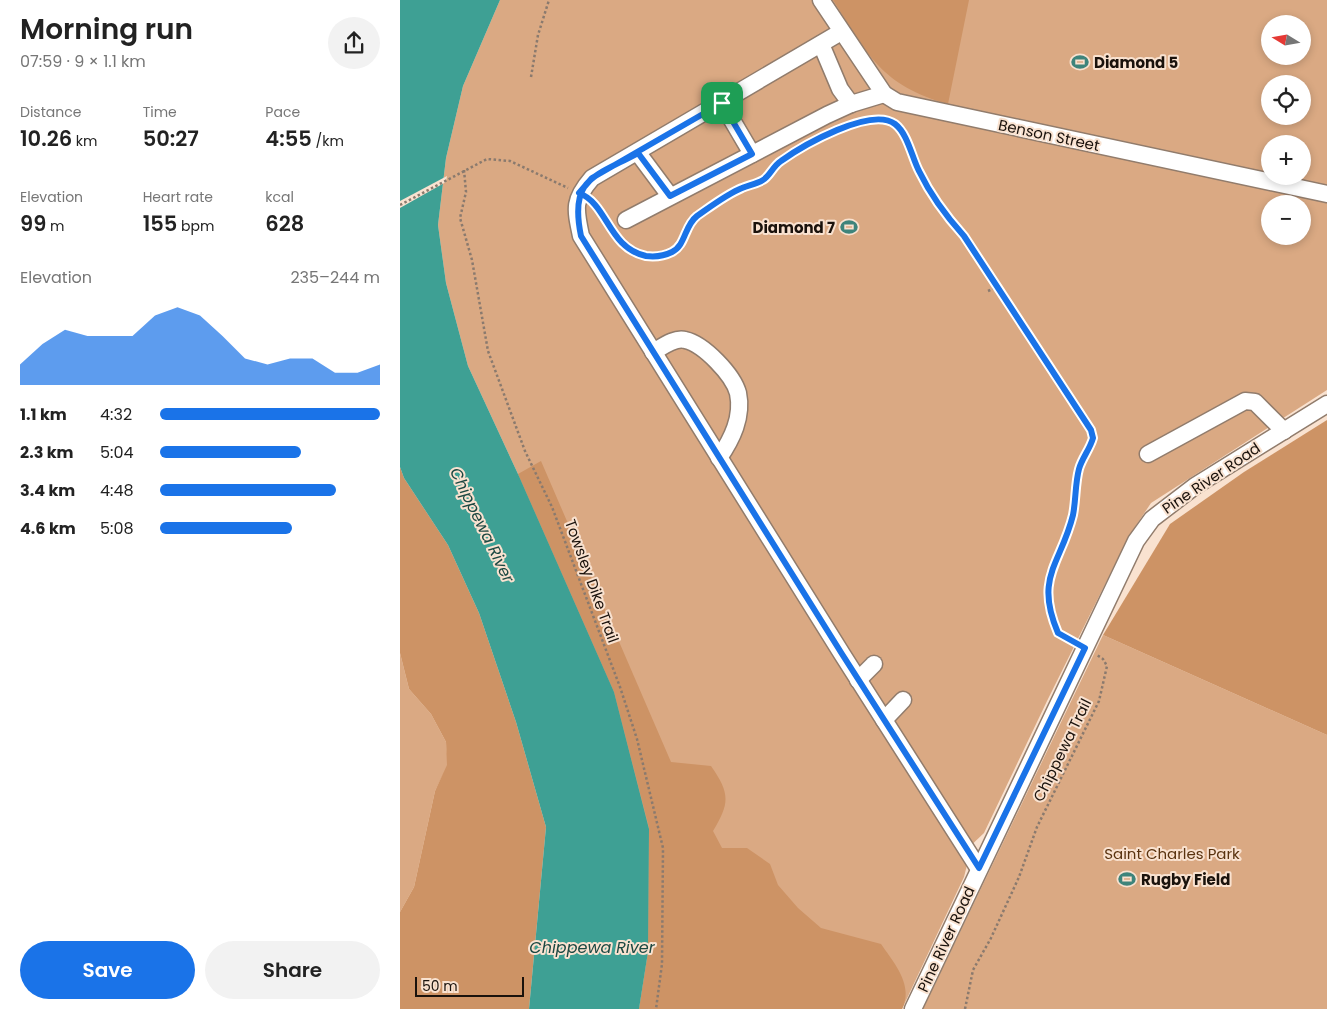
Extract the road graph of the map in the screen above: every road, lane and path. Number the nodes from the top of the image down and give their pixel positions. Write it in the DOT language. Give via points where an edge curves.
graph roads {
  1 [pos="549,0"];
  2 [pos="821,0"];
  3 [pos="841,32"];
  4 [pos="821,44"];
  5 [pos="531,77"];
  6 [pos="884,94"];
  7 [pos="722,103"];
  8 [pos="851,104"];
  9 [pos="638,153"];
  10 [pos="752,154"];
  11 [pos="464,170"];
  12 [pos="579,193"];
  13 [pos="1327,194"];
  14 [pos="670,196"];
  15 [pos="400,205"];
  16 [pos="626,220"];
  17 [pos="997,287"];
  18 [pos="988,292"];
  19 [pos="653,352"];
  20 [pos="1327,404"];
  21 [pos="1284,431"];
  22 [pos="1148,454"];
  23 [pos="719,458"];
  24 [pos="1085,648"];
  25 [pos="874,664"];
  26 [pos="858,680"];
  27 [pos="904,700"];
  28 [pos="884,720"];
  29 [pos="979,868"];
  30 [pos="656,1009"];
  31 [pos="913,1009"];
  32 [pos="965,1009"];
  1 -- 5 [label="path" via="538,35"];
  2 -- 3 [label="street"];
  3 -- 4 [label="street"];
  3 -- 6 [label="street"];
  4 -- 7 [label="street"];
  4 -- 8 [label="street" via="840,89"];
  6 -- 8 [label="street"];
  6 -- 13 [label="street, Benson Street" via="897,102 923,109"];
  7 -- 9 [label="street"];
  7 -- 10 [label="street"];
  8 -- 10 [label="street"];
  9 -- 12 [label="street" via="592,178"];
  9 -- 14 [label="street"];
  10 -- 14 [label="street"];
  11 -- 12 [label="path, Chippewa Trail" via="487,159 510,161"];
  11 -- 15 [label="path, Chippewa Trail"];
  11 -- 30 [label="path, Towsley Dike Trail" via="466,192 460,218 472,260 488,351 525,451 552,507 620,687 644,769 662,848 662,964"];
  12 -- 17 [label="path, Chippewa Trail" via="597,208 622,245 640,254 659,256 682,244 684,231 695,217 740,188 764,179 778,162 803,147 848,126 865,121 891,121 903,134 919,172 942,212 964,236"];
  12 -- 19 [label="street" via="576,214 581,236"];
  14 -- 16 [label="street"];
  17 -- 18 [label="path"];
  17 -- 24 [label="path, Chippewa Trail" via="1091,430 1093,438 1079,471 1073,515 1055,559 1048,603 1058,633"];
  19 -- 23 [label="street"];
  19 -- 23 [label="street" via="684,339 715,358 738,392 735,434"];
  20 -- 21 [label="street, Pine River Road"];
  21 -- 22 [label="street" via="1255,402 1245,401"];
  21 -- 24 [label="street, Pine River Road" via="1195,486 1152,519 1136,541"];
  23 -- 26 [label="street"];
  24 -- 29 [label="street, Pine River Road"];
  24 -- 32 [label="path, Chippewa Trail" via="1103,659 1107,666 1099,700 1037,828 991,938 973,970"];
  25 -- 26 [label="street"];
  26 -- 28 [label="street"];
  27 -- 28 [label="street"];
  28 -- 29 [label="street"];
  29 -- 31 [label="street, Pine River Road"];
}
